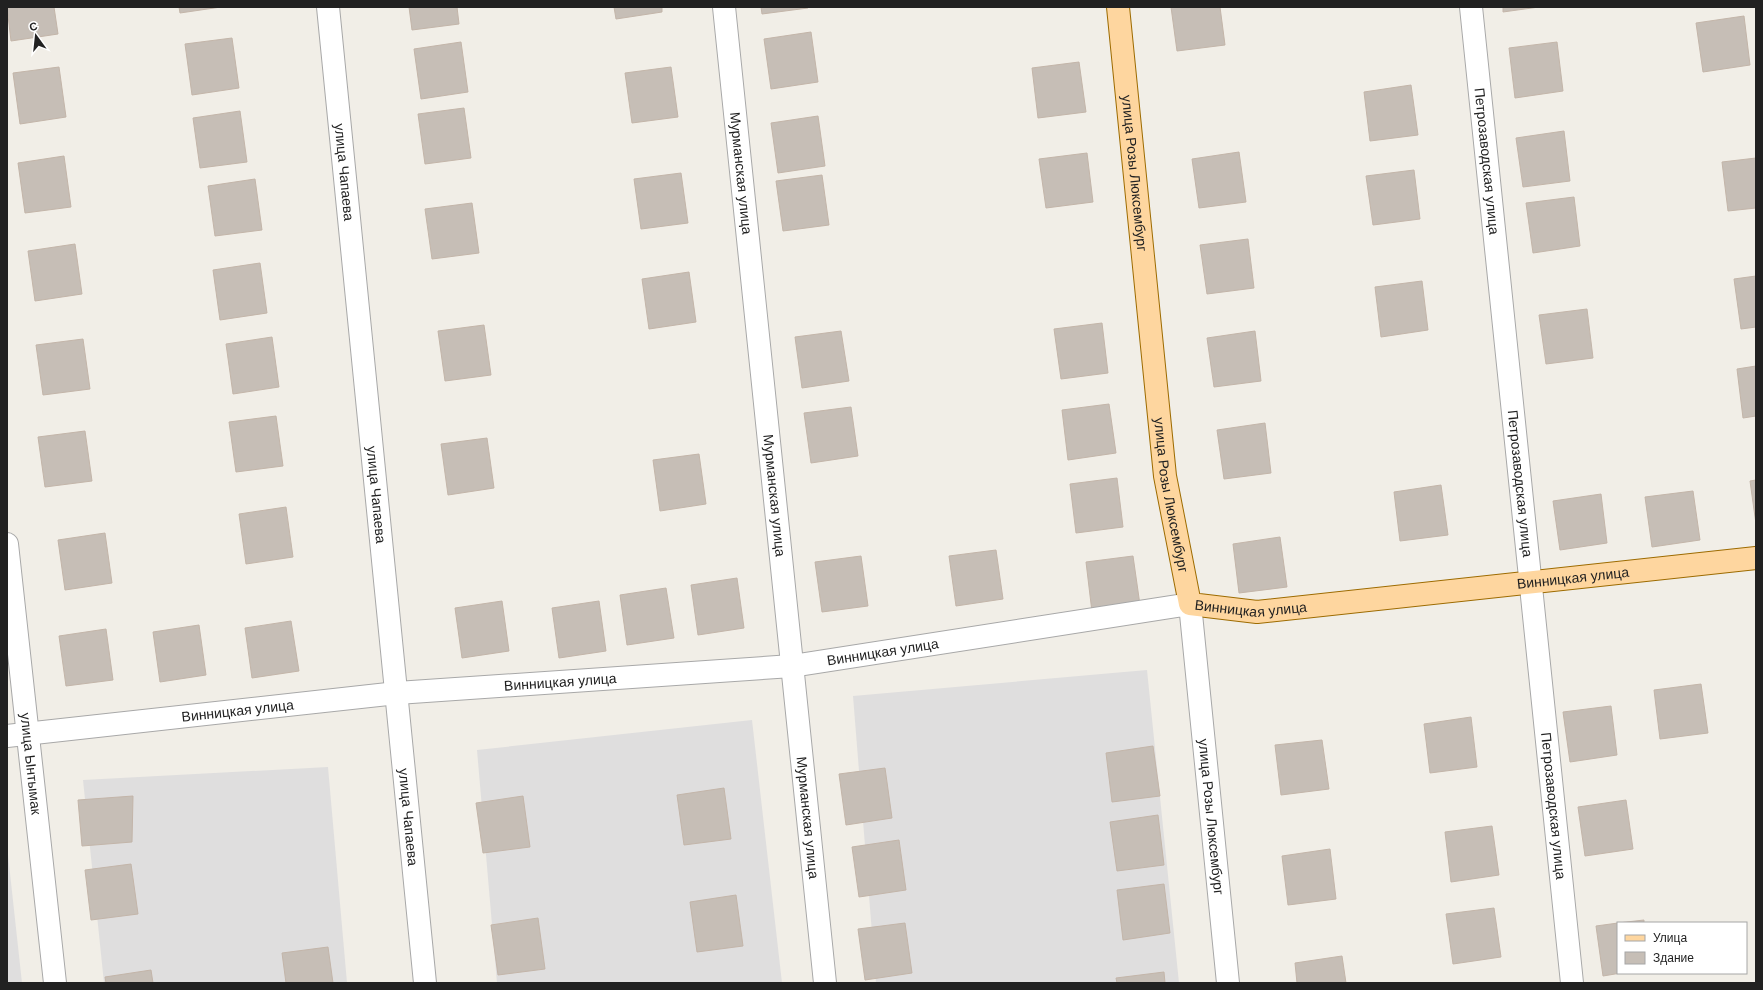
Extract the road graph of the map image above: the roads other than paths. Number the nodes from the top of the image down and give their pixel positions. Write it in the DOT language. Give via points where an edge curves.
graph roads {
  1 [pos="328,7"];
  2 [pos="724,7"];
  3 [pos="1118,7"];
  4 [pos="1471,7"];
  5 [pos="7,544"];
  6 [pos="1756,558"];
  7 [pos="1531,584"];
  8 [pos="1190,604"];
  9 [pos="792,666"];
  10 [pos="396,693"];
  11 [pos="18,735"];
  12 [pos="55,983"];
  13 [pos="425,983"];
  14 [pos="825,983"];
  15 [pos="1228,983"];
  16 [pos="1572,983"];
  1 -- 10 [label="street, улица Чапаева"];
  2 -- 9 [label="street, Мурманская улица"];
  3 -- 8 [label="main road, улица Розы Люксембург" via="1165,476"];
  4 -- 7 [label="street, Петрозаводская улица"];
  5 -- 11 [label="street, улица Ынтымак"];
  6 -- 7 [label="main road, Винницкая улица"];
  7 -- 8 [label="main road, Винницкая улица" via="1257,612"];
  7 -- 16 [label="street, Петрозаводская улица"];
  8 -- 9 [label="street, Винницкая улица"];
  8 -- 15 [label="street, улица Розы Люксембург"];
  9 -- 10 [label="street, Винницкая улица"];
  9 -- 14 [label="street, Мурманская улица"];
  10 -- 11 [label="street, Винницкая улица"];
  10 -- 13 [label="street, улица Чапаева"];
  11 -- 12 [label="street, улица Ынтымак"];
}
